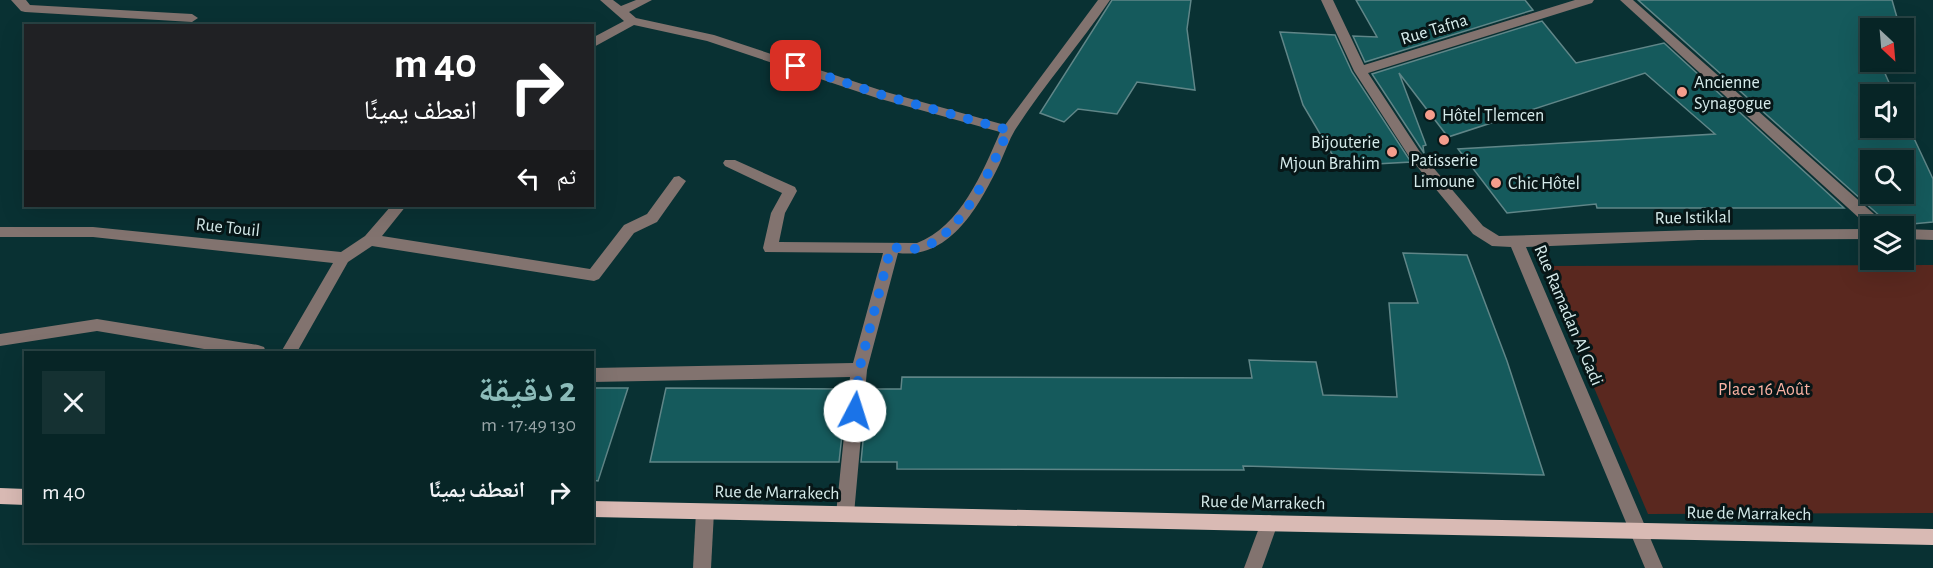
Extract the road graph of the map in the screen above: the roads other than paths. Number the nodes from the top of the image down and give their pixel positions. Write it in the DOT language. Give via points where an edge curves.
graph roads {
  1 [pos="17,0"];
  2 [pos="606,0"];
  3 [pos="646,0"];
  4 [pos="1104,0"];
  5 [pos="1327,0"];
  6 [pos="1588,0"];
  7 [pos="1626,0"];
  8 [pos="621,12"];
  9 [pos="192,18"];
  10 [pos="632,21"];
  11 [pos="594,43"];
  12 [pos="1360,71"];
  13 [pos="1008,130"];
  14 [pos="730,163"];
  15 [pos="679,181"];
  16 [pos="398,207"];
  17 [pos="1867,216"];
  18 [pos="0,232"];
  19 [pos="1860,234"];
  20 [pos="1914,234"];
  21 [pos="1933,234"];
  22 [pos="370,240"];
  23 [pos="1517,243"];
  24 [pos="891,247"];
  25 [pos="343,258"];
  26 [pos="0,340"];
  27 [pos="252,351"];
  28 [pos="290,351"];
  29 [pos="859,370"];
  30 [pos="594,375"];
  31 [pos="0,496"];
  32 [pos="24,497"];
  33 [pos="594,509"];
  34 [pos="705,512"];
  35 [pos="845,514"];
  36 [pos="1269,523"];
  37 [pos="1639,532"];
  38 [pos="1933,537"];
  39 [pos="702,568"];
  40 [pos="1253,568"];
  41 [pos="1654,568"];
  1 -- 9 [label="street" via="25,8"];
  2 -- 8 [label="street"];
  3 -- 8 [label="street"];
  4 -- 13 [label="street"];
  5 -- 12 [label="street, Rue Ramadan Al Gadi"];
  6 -- 12 [label="street, Rue Tafna"];
  7 -- 17 [label="street"];
  8 -- 10 [label="street"];
  10 -- 11 [label="street"];
  10 -- 13 [label="street" via="710,38 882,95"];
  12 -- 23 [label="street, Rue Ramadan Al Gadi" via="1414,155 1478,230 1497,242"];
  13 -- 24 [label="street" via="997,157 954,226 927,245"];
  14 -- 24 [label="street" via="790,191 778,213 770,248"];
  15 -- 22 [label="street" via="652,218 629,229 594,275"];
  16 -- 22 [label="street"];
  18 -- 25 [label="street, Rue Touil" via="93,232"];
  19 -- 23 [label="street, Rue Istiklal"];
  20 -- 21 [label="street"];
  22 -- 25 [label="street"];
  23 -- 37 [label="street, Rue Ramadan Al Gadi"];
  24 -- 29 [label="street"];
  25 -- 28 [label="street"];
  26 -- 27 [label="street" via="97,325"];
  29 -- 30 [label="street"];
  29 -- 35 [label="street"];
  31 -- 32 [label="main road"];
  33 -- 34 [label="main road, Rue de Marrakech"];
  34 -- 35 [label="main road, Rue de Marrakech"];
  34 -- 39 [label="street"];
  35 -- 36 [label="main road, Rue de Marrakech"];
  36 -- 37 [label="main road, Rue de Marrakech"];
  36 -- 40 [label="street"];
  37 -- 38 [label="main road, Rue de Marrakech"];
  37 -- 41 [label="street, Rue Ramadan Al Gadi"];
}
